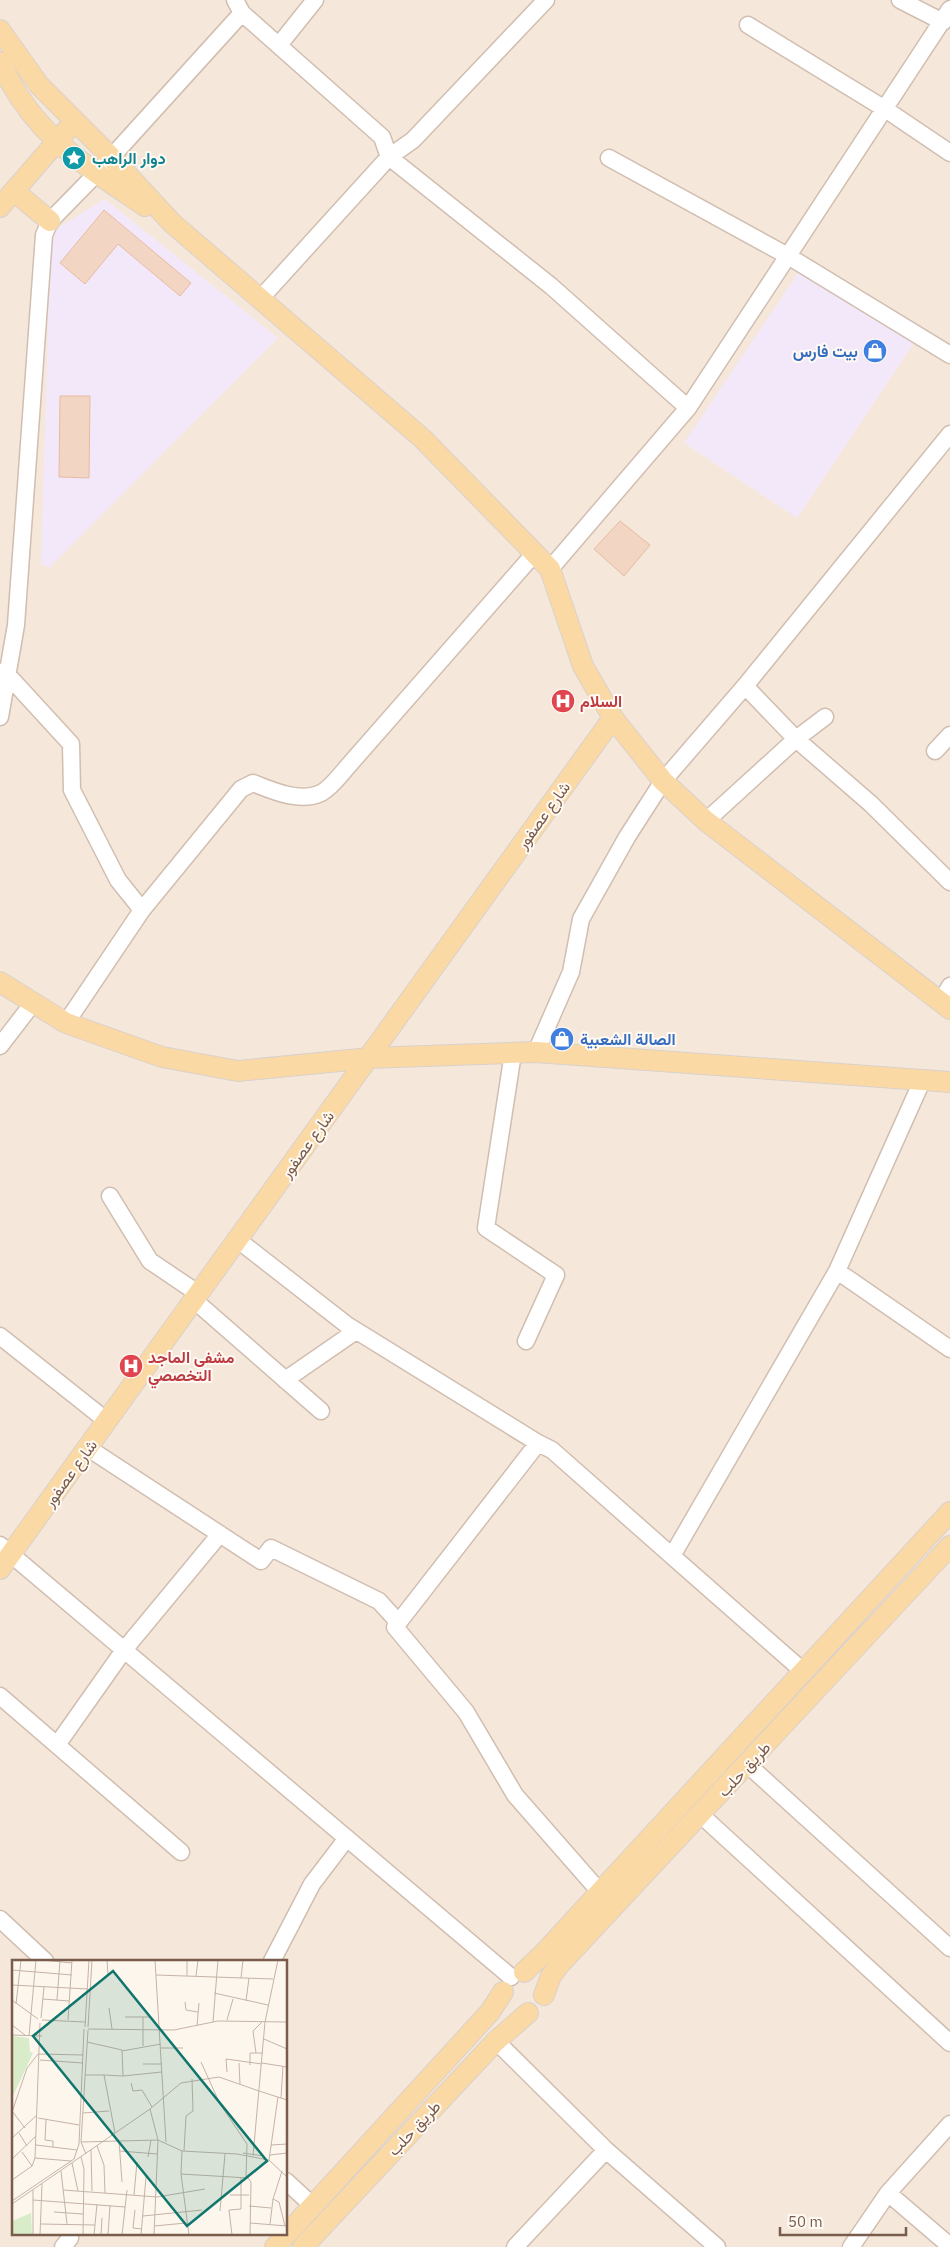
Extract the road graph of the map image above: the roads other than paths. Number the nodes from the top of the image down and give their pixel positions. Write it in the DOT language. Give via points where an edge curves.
graph roads {
  1 [pos="315,0"];
  2 [pos="546,0"];
  3 [pos="900,0"];
  4 [pos="239,6"];
  5 [pos="748,24"];
  6 [pos="945,25"];
  7 [pos="0,30"];
  8 [pos="278,45"];
  9 [pos="0,62"];
  10 [pos="885,109"];
  11 [pos="74,122"];
  12 [pos="56,141"];
  13 [pos="950,153"];
  14 [pos="389,157"];
  15 [pos="111,158"];
  16 [pos="609,158"];
  17 [pos="97,173"];
  18 [pos="15,192"];
  19 [pos="0,207"];
  20 [pos="50,221"];
  21 [pos="172,223"];
  22 [pos="788,256"];
  23 [pos="260,299"];
  24 [pos="950,355"];
  25 [pos="688,408"];
  26 [pos="950,434"];
  27 [pos="534,554"];
  28 [pos="550,569"];
  29 [pos="4,671"];
  30 [pos="745,686"];
  31 [pos="0,717"];
  32 [pos="613,718"];
  33 [pos="824,718"];
  34 [pos="950,735"];
  35 [pos="796,739"];
  36 [pos="935,751"];
  37 [pos="663,781"];
  38 [pos="706,821"];
  39 [pos="950,882"];
  40 [pos="142,910"];
  41 [pos="0,982"];
  42 [pos="947,999"];
  43 [pos="33,1003"];
  44 [pos="66,1023"];
  45 [pos="0,1046"];
  46 [pos="536,1052"];
  47 [pos="513,1053"];
  48 [pos="370,1058"];
  49 [pos="922,1081"];
  50 [pos="950,1082"];
  51 [pos="110,1196"];
  52 [pos="238,1240"];
  53 [pos="837,1271"];
  54 [pos="197,1297"];
  55 [pos="356,1331"];
  56 [pos="0,1336"];
  57 [pos="526,1341"];
  58 [pos="950,1349"];
  59 [pos="285,1380"];
  60 [pos="321,1411"];
  61 [pos="108,1421"];
  62 [pos="538,1443"];
  63 [pos="88,1448"];
  64 [pos="950,1512"];
  65 [pos="220,1534"];
  66 [pos="950,1546"];
  67 [pos="4,1556"];
  68 [pos="672,1556"];
  69 [pos="398,1622"];
  70 [pos="124,1650"];
  71 [pos="804,1672"];
  72 [pos="0,1696"];
  73 [pos="57,1745"];
  74 [pos="748,1764"];
  75 [pos="701,1815"];
  76 [pos="347,1838"];
  77 [pos="182,1852"];
  78 [pos="600,1892"];
  79 [pos="0,1919"];
  80 [pos="950,1948"];
  81 [pos="44,1960"];
  82 [pos="273,1960"];
  83 [pos="513,1980"];
  84 [pos="544,1995"];
  85 [pos="528,2013"];
  86 [pos="496,2041"];
  87 [pos="950,2044"];
  88 [pos="950,2124"];
  89 [pos="606,2150"];
  90 [pos="288,2183"];
  91 [pos="888,2193"];
  92 [pos="313,2206"];
  93 [pos="288,2233"];
  94 [pos="287,2234"];
  95 [pos="950,2246"];
  96 [pos="275,2247"];
  97 [pos="303,2247"];
  98 [pos="515,2247"];
  99 [pos="717,2247"];
  100 [pos="851,2247"];
  1 -- 8 [label="street"];
  2 -- 14 [label="street" via="413,140"];
  3 -- 6 [label="street"];
  4 -- 8 [label="street"];
  4 -- 15 [label="street"];
  5 -- 10 [label="street"];
  6 -- 10 [label="street"];
  7 -- 11 [label="main road" via="39,85"];
  8 -- 14 [label="street" via="382,137"];
  9 -- 12 [label="main road" via="18,97"];
  10 -- 13 [label="street"];
  10 -- 22 [label="street"];
  11 -- 12 [label="main road"];
  11 -- 15 [label="main road"];
  12 -- 17 [label="main road"];
  12 -- 18 [label="main road"];
  14 -- 23 [label="street"];
  14 -- 25 [label="street" via="551,286"];
  15 -- 17 [label="street"];
  15 -- 21 [label="main road"];
  16 -- 22 [label="street"];
  17 -- 20 [label="street"];
  17 -- 21 [label="main road"];
  18 -- 19 [label="main road"];
  18 -- 20 [label="main road"];
  20 -- 29 [label="street" via="43,241 16,625"];
  21 -- 23 [label="main road"];
  22 -- 24 [label="street"];
  22 -- 25 [label="street"];
  23 -- 27 [label="main road" via="423,439"];
  25 -- 28 [label="street"];
  26 -- 30 [label="street"];
  27 -- 28 [label="main road"];
  27 -- 40 [label="street" via="322,793 302,797 253,783 241,789"];
  28 -- 32 [label="main road" via="583,666"];
  29 -- 31 [label="street"];
  29 -- 40 [label="street" via="71,744 72,790 118,880"];
  30 -- 35 [label="street"];
  30 -- 37 [label="street"];
  32 -- 37 [label="main road"];
  32 -- 48 [label="main road, شارع عصفور"];
  33 -- 35 [label="street"];
  34 -- 36 [label="street"];
  35 -- 38 [label="street"];
  35 -- 39 [label="street" via="871,804"];
  37 -- 38 [label="main road"];
  37 -- 46 [label="street" via="581,919 571,972"];
  38 -- 42 [label="main road"];
  40 -- 44 [label="street"];
  41 -- 43 [label="main road"];
  43 -- 44 [label="main road"];
  43 -- 45 [label="street"];
  44 -- 48 [label="main road" via="162,1057 238,1071"];
  46 -- 47 [label="main road"];
  46 -- 49 [label="main road"];
  47 -- 48 [label="main road"];
  47 -- 57 [label="street" via="486,1228 556,1275"];
  48 -- 52 [label="main road, شارع عصفور"];
  49 -- 50 [label="main road"];
  49 -- 53 [label="street"];
  51 -- 54 [label="street" via="150,1261"];
  52 -- 54 [label="main road, شارع عصفور"];
  52 -- 55 [label="street"];
  53 -- 58 [label="street"];
  53 -- 68 [label="street"];
  54 -- 59 [label="street"];
  54 -- 61 [label="main road, شارع عصفور"];
  55 -- 59 [label="street"];
  55 -- 62 [label="street"];
  56 -- 61 [label="street"];
  59 -- 60 [label="street"];
  61 -- 63 [label="main road, شارع عصفور"];
  62 -- 68 [label="street" via="552,1450"];
  62 -- 69 [label="street"];
  63 -- 65 [label="street"];
  63 -- 67 [label="main road, شارع عصفور"];
  64 -- 71 [label="main road"];
  65 -- 69 [label="street" via="261,1561 271,1548 288,1556 379,1601"];
  65 -- 70 [label="street"];
  66 -- 74 [label="main road, طريق حلب"];
  67 -- 70 [label="street"];
  68 -- 71 [label="street"];
  69 -- 78 [label="street" via="395,1627 466,1712 515,1795"];
  70 -- 73 [label="street"];
  70 -- 76 [label="street"];
  71 -- 78 [label="main road"];
  72 -- 73 [label="street"];
  73 -- 77 [label="street"];
  74 -- 75 [label="main road, طريق حلب"];
  74 -- 80 [label="street"];
  75 -- 84 [label="main road, طريق حلب" via="560,1964"];
  75 -- 87 [label="street"];
  76 -- 82 [label="street" via="312,1884"];
  76 -- 83 [label="street"];
  78 -- 83 [label="main road"];
  79 -- 81 [label="street"];
  83 -- 84 [label="main road" via="539,1979"];
  83 -- 85 [label="main road" via="506,2004 516,2012"];
  83 -- 92 [label="main road" via="490,2012"];
  84 -- 85 [label="main road" via="538,2008"];
  85 -- 86 [label="main road, طريق حلب"];
  86 -- 89 [label="street"];
  86 -- 97 [label="main road, طريق حلب"];
  88 -- 91 [label="street"];
  89 -- 98 [label="street"];
  89 -- 99 [label="street"];
  90 -- 92 [label="street"];
  91 -- 95 [label="street"];
  91 -- 100 [label="street"];
  92 -- 93 [label="main road"];
  94 -- 96 [label="main road"];
}
